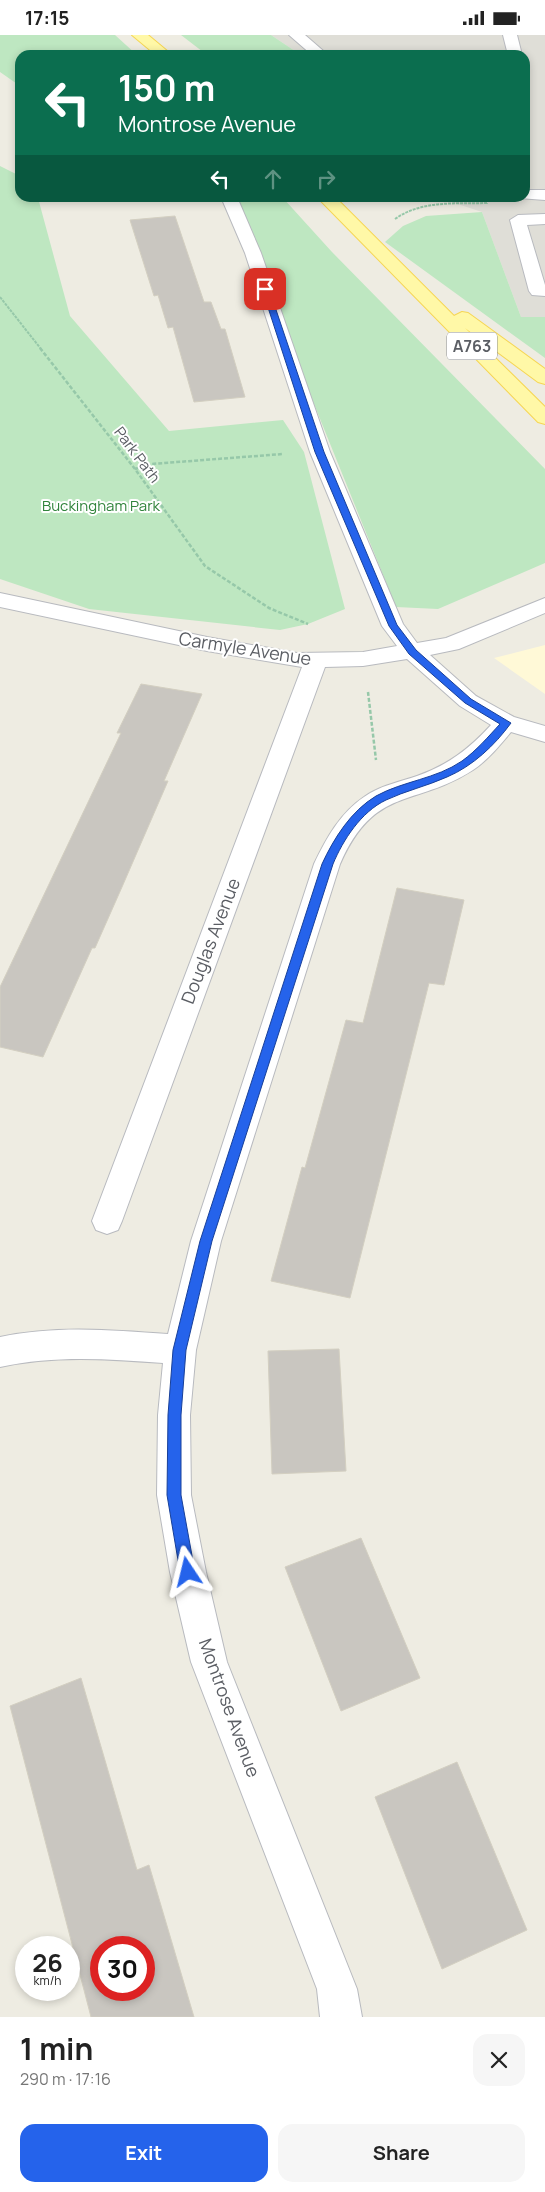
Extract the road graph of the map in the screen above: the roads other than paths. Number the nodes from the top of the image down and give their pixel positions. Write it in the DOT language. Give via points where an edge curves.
graph roads {
  1 [pos="139,35"];
  2 [pos="296,35"];
  3 [pos="510,35"];
  4 [pos="158,50"];
  5 [pos="315,50"];
  6 [pos="514,50"];
  7 [pos="530,195"];
  8 [pos="545,195"];
  9 [pos="231,202"];
  10 [pos="330,202"];
  11 [pos="545,219"];
  12 [pos="400,271"];
  13 [pos="545,291"];
  14 [pos="544,377"];
  15 [pos="545,419"];
  16 [pos="0,600"];
  17 [pos="545,605"];
  18 [pos="413,652"];
  19 [pos="316,661"];
  20 [pos="506,723"];
  21 [pos="544,732"];
  22 [pos="107,1221"];
  23 [pos="180,1350"];
  24 [pos="0,1352"];
  25 [pos="341,2017"];
  1 -- 4 [label="main road"];
  2 -- 5 [label="street"];
  3 -- 6 [label="street"];
  7 -- 8 [label="street"];
  9 -- 18 [label="street" via="253,253 320,452 384,607 393,626"];
  10 -- 12 [label="main road, A763"];
  11 -- 13 [label="street" via="518,220 538,291"];
  12 -- 14 [label="main road, A763"];
  12 -- 15 [label="main road, A763"];
  16 -- 19 [label="street, Carmyle Avenue" via="260,654"];
  17 -- 18 [label="street, Carmyle Avenue" via="451,644"];
  18 -- 19 [label="street, Carmyle Avenue"];
  18 -- 20 [label="street" via="468,701"];
  19 -- 22 [label="street, Douglas Avenue"];
  20 -- 21 [label="street"];
  20 -- 23 [label="street, Montrose Avenue" via="465,763 444,775 381,798 365,810 337,842 327,864 206,1241"];
  23 -- 24 [label="street" via="62,1343 23,1345"];
  23 -- 25 [label="street, Montrose Avenue" via="174,1415 174,1495 208,1662 337,1989"];
}
